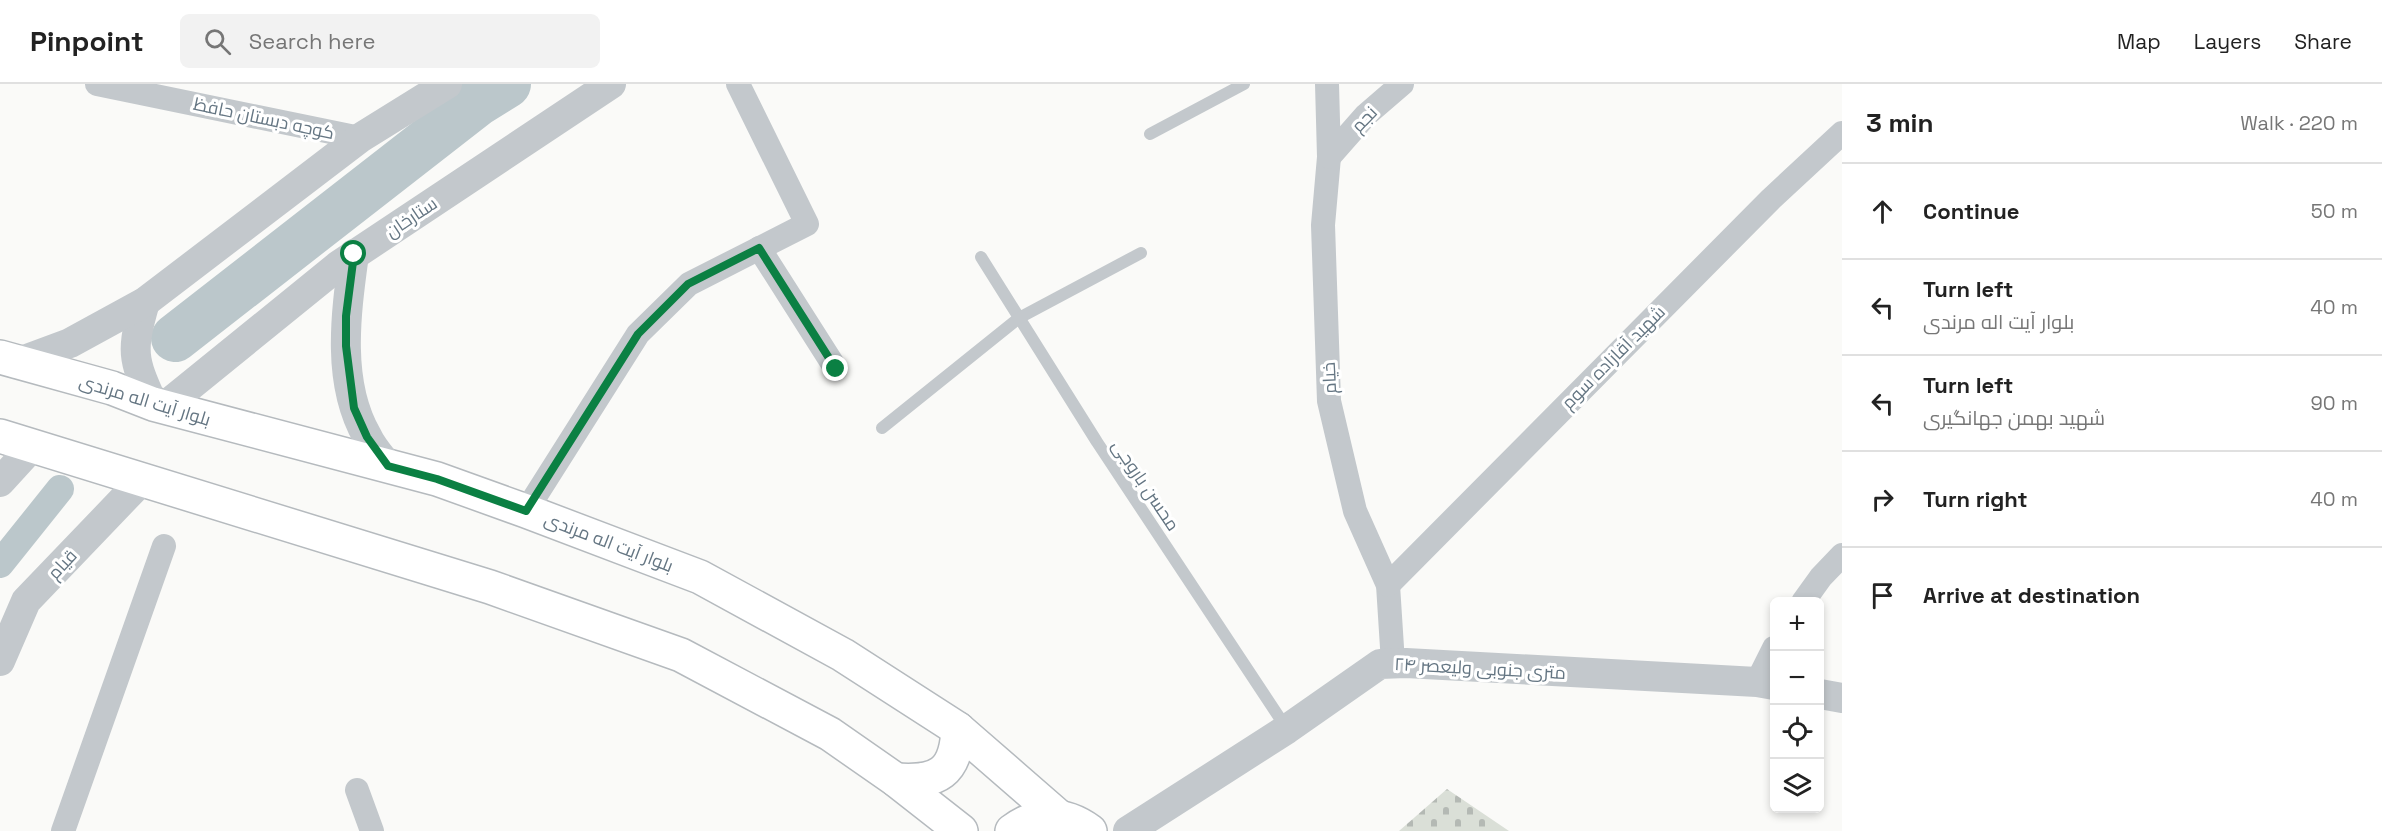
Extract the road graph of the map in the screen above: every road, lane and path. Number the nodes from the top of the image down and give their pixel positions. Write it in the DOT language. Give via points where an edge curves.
graph roads {
  1 [pos="98,84"];
  2 [pos="447,84"];
  3 [pos="611,84"];
  4 [pos="738,84"];
  5 [pos="1244,84"];
  6 [pos="1327,84"];
  7 [pos="1402,84"];
  8 [pos="1842,133"];
  9 [pos="1150,134"];
  10 [pos="360,138"];
  11 [pos="1329,157"];
  12 [pos="759,248"];
  13 [pos="1142,253"];
  14 [pos="354,254"];
  15 [pos="981,257"];
  16 [pos="145,302"];
  17 [pos="1019,318"];
  18 [pos="8,360"];
  19 [pos="836,369"];
  20 [pos="159,406"];
  21 [pos="882,428"];
  22 [pos="0,436"];
  23 [pos="32,447"];
  24 [pos="388,466"];
  25 [pos="142,480"];
  26 [pos="0,482"];
  27 [pos="526,511"];
  28 [pos="164,546"];
  29 [pos="1842,555"];
  30 [pos="1388,585"];
  31 [pos="1807,597"];
  32 [pos="1773,651"];
  33 [pos="0,661"];
  34 [pos="1393,663"];
  35 [pos="1766,683"];
  36 [pos="1824,695"];
  37 [pos="1842,698"];
  38 [pos="958,729"];
  39 [pos="1287,729"];
  40 [pos="896,780"];
  41 [pos="357,790"];
  42 [pos="1058,816"];
  43 [pos="63,831"];
  44 [pos="372,831"];
  45 [pos="961,831"];
  46 [pos="1012,831"];
  47 [pos="1090,831"];
  48 [pos="1128,831"];
  1 -- 10 [label="street, کوچه دبستان حافظ"];
  2 -- 10 [label="street"];
  3 -- 14 [label="street, ستارخان"];
  4 -- 12 [label="street" via="807,224"];
  5 -- 9 [label="lane"];
  6 -- 11 [label="street, خیام"];
  7 -- 11 [label="street, نجم" via="1366,115"];
  8 -- 30 [label="street, شهید آقازاده سوم" via="1771,199"];
  10 -- 16 [label="street"];
  11 -- 30 [label="street, خیام" via="1323,225 1329,401 1355,511"];
  12 -- 19 [label="street"];
  12 -- 27 [label="street" via="688,284 638,334"];
  13 -- 17 [label="lane"];
  14 -- 20 [label="street, ستارخان"];
  14 -- 24 [label="street" via="346,346 354,408 367,437"];
  15 -- 17 [label="lane, محسن باروجی"];
  16 -- 18 [label="street" via="70,343"];
  16 -- 20 [label="street" via="134,349 138,370"];
  17 -- 21 [label="lane"];
  17 -- 39 [label="lane, محسن باروجی"];
  18 -- 20 [label="main road, بلوار آیت اله مرندی" via="112,388"];
  20 -- 24 [label="main road, بلوار آیت اله مرندی"];
  22 -- 23 [label="main road"];
  23 -- 25 [label="main road"];
  23 -- 26 [label="street"];
  24 -- 27 [label="main road, بلوار آیت اله مرندی"];
  25 -- 33 [label="street, قیام" via="26,601"];
  25 -- 40 [label="main road" via="490,587 681,655 830,734"];
  27 -- 38 [label="main road, بلوار آیت اله مرندی" via="700,577 843,655"];
  28 -- 43 [label="street"];
  29 -- 31 [label="street"];
  30 -- 34 [label="street, خیام"];
  32 -- 35 [label="street"];
  34 -- 35 [label="street, ۲۴ متری جنوبی ولیعصر"];
  34 -- 39 [label="street, ۲۴ متری جنوبی ولیعصر" via="1380,663"];
  36 -- 37 [label="street"];
  38 -- 40 [label="main road" via="957,751 938,777 916,782"];
  38 -- 42 [label="main road, بلوار آیت اله مرندی"];
  39 -- 48 [label="street, ۲۴ متری جنوبی ولیعصر"];
  40 -- 45 [label="main road"];
  41 -- 44 [label="street"];
  42 -- 46 [label="main road" via="1026,821"];
  42 -- 47 [label="main road"];
}
